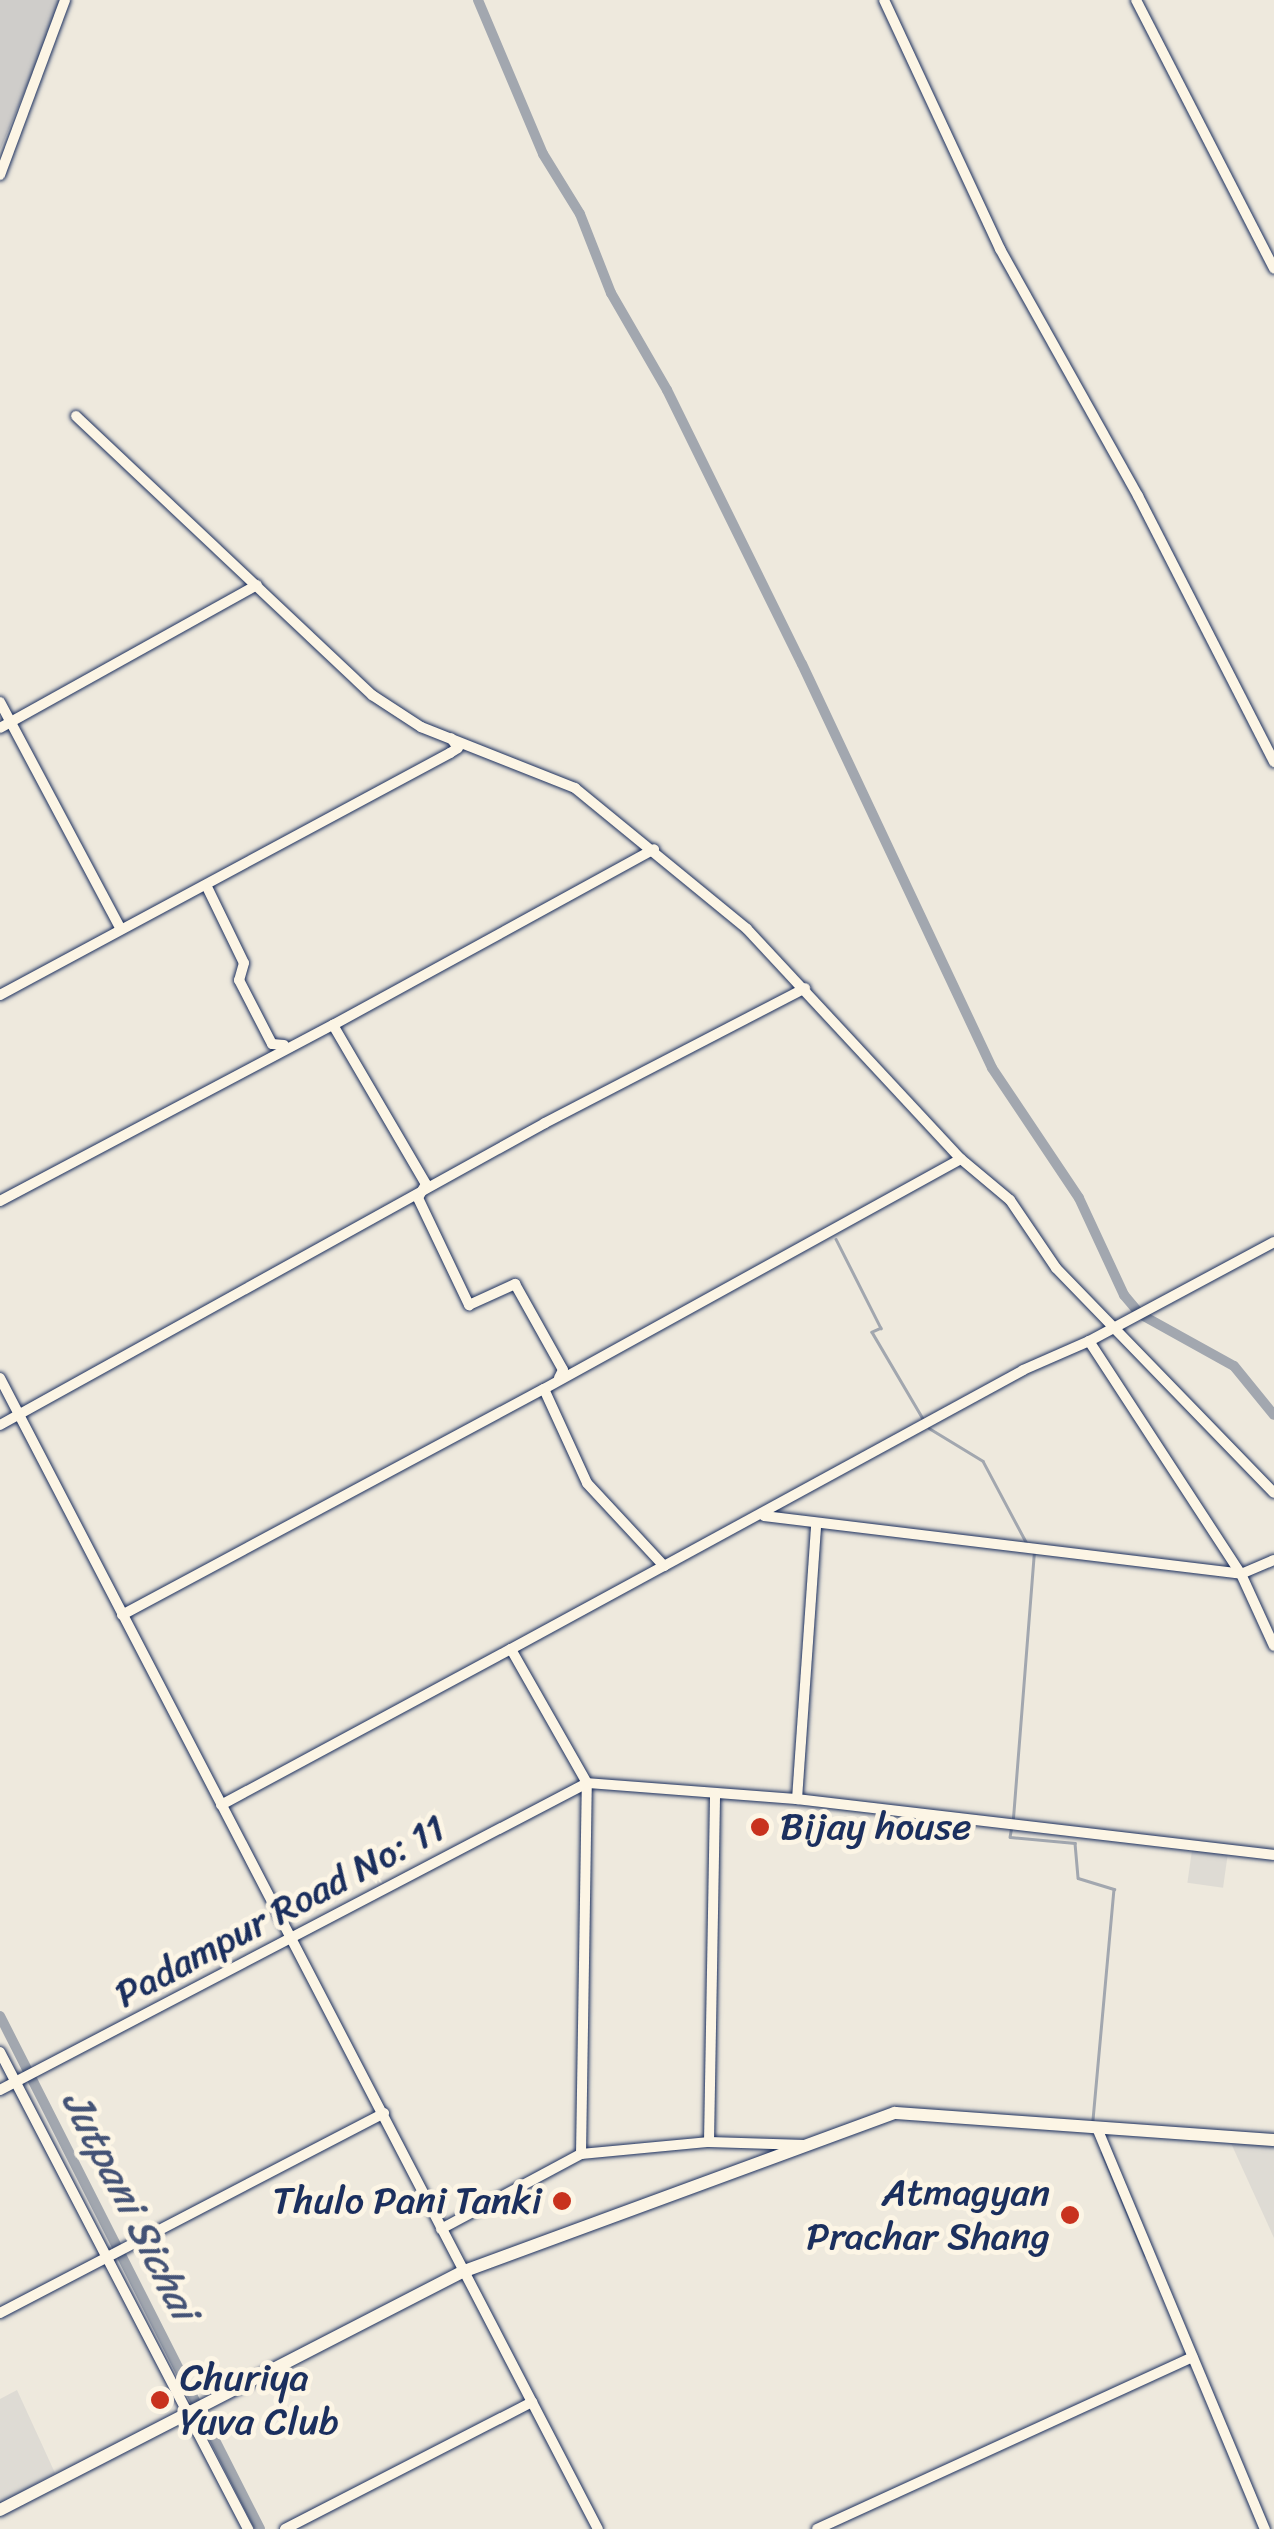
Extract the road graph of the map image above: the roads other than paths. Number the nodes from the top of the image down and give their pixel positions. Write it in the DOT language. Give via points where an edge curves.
graph roads {
  1 [pos="65,0"];
  2 [pos="884,0"];
  3 [pos="1136,0"];
  4 [pos="0,175"];
  5 [pos="1274,269"];
  6 [pos="76,416"];
  7 [pos="258,585"];
  8 [pos="0,702"];
  9 [pos="5,726"];
  10 [pos="451,738"];
  11 [pos="1274,762"];
  12 [pos="654,848"];
  13 [pos="208,889"];
  14 [pos="119,926"];
  15 [pos="805,988"];
  16 [pos="0,995"];
  17 [pos="333,1026"];
  18 [pos="286,1045"];
  19 [pos="961,1159"];
  20 [pos="418,1198"];
  21 [pos="0,1200"];
  22 [pos="1274,1242"];
  23 [pos="1113,1327"];
  24 [pos="1088,1341"];
  25 [pos="0,1378"];
  26 [pos="559,1378"];
  27 [pos="544,1389"];
  28 [pos="19,1414"];
  29 [pos="0,1425"];
  30 [pos="1274,1493"];
  31 [pos="764,1516"];
  32 [pos="816,1525"];
  33 [pos="1274,1560"];
  34 [pos="664,1566"];
  35 [pos="1241,1574"];
  36 [pos="122,1615"];
  37 [pos="1274,1646"];
  38 [pos="512,1649"];
  39 [pos="587,1783"];
  40 [pos="716,1794"];
  41 [pos="797,1799"];
  42 [pos="221,1805"];
  43 [pos="1274,1856"];
  44 [pos="295,1937"];
  45 [pos="0,2052"];
  46 [pos="18,2080"];
  47 [pos="0,2090"];
  48 [pos="384,2112"];
  49 [pos="1093,2128"];
  50 [pos="1274,2140"];
  51 [pos="709,2142"];
  52 [pos="805,2145"];
  53 [pos="580,2154"];
  54 [pos="441,2229"];
  55 [pos="108,2254"];
  56 [pos="462,2272"];
  57 [pos="0,2313"];
  58 [pos="1192,2357"];
  59 [pos="532,2402"];
  60 [pos="185,2414"];
  61 [pos="0,2510"];
  62 [pos="248,2529"];
  63 [pos="285,2529"];
  64 [pos="598,2529"];
  65 [pos="818,2529"];
  66 [pos="1265,2529"];
  1 -- 4 [label="street"];
  2 -- 11 [label="street" via="1000,249 1146,510"];
  3 -- 5 [label="street"];
  6 -- 7 [label="street"];
  7 -- 9 [label="street"];
  7 -- 10 [label="street" via="372,696"];
  8 -- 9 [label="street"];
  9 -- 14 [label="street"];
  10 -- 12 [label="street" via="575,788"];
  10 -- 13 [label="street" via="458,748 450,753"];
  12 -- 15 [label="street"];
  12 -- 17 [label="street"];
  13 -- 14 [label="street"];
  13 -- 18 [label="street" via="244,963 239,980 272,1044"];
  14 -- 16 [label="street"];
  15 -- 19 [label="street"];
  15 -- 20 [label="street" via="545,1123"];
  17 -- 18 [label="street"];
  17 -- 20 [label="street" via="426,1184"];
  18 -- 21 [label="street"];
  19 -- 23 [label="street" via="1010,1200 1056,1268"];
  19 -- 26 [label="street" via="926,1184"];
  20 -- 26 [label="street" via="469,1305 515,1284 563,1370"];
  20 -- 28 [label="street"];
  22 -- 23 [label="street"];
  23 -- 24 [label="street"];
  23 -- 30 [label="street"];
  24 -- 31 [label="street"];
  24 -- 35 [label="street"];
  25 -- 28 [label="street"];
  26 -- 27 [label="street"];
  27 -- 34 [label="street" via="587,1482"];
  27 -- 36 [label="street"];
  28 -- 29 [label="street"];
  28 -- 36 [label="street"];
  31 -- 32 [label="street"];
  31 -- 34 [label="street"];
  32 -- 35 [label="street"];
  32 -- 41 [label="street"];
  33 -- 35 [label="street"];
  34 -- 38 [label="street"];
  35 -- 37 [label="street"];
  36 -- 42 [label="street"];
  38 -- 39 [label="street"];
  38 -- 42 [label="street"];
  39 -- 40 [label="street"];
  39 -- 44 [label="street, Padampur Road No: 11"];
  39 -- 53 [label="street"];
  40 -- 41 [label="street"];
  40 -- 51 [label="street"];
  41 -- 43 [label="street"];
  42 -- 44 [label="street"];
  44 -- 46 [label="street, Padampur Road No: 11"];
  44 -- 48 [label="street"];
  45 -- 46 [label="street"];
  46 -- 47 [label="street, Padampur Road No: 11"];
  46 -- 55 [label="street"];
  48 -- 54 [label="street"];
  48 -- 55 [label="street"];
  49 -- 50 [label="street"];
  49 -- 52 [label="street" via="895,2113"];
  49 -- 58 [label="street"];
  51 -- 52 [label="street"];
  51 -- 53 [label="street"];
  52 -- 56 [label="street"];
  53 -- 54 [label="street"];
  54 -- 56 [label="street"];
  55 -- 57 [label="street"];
  55 -- 60 [label="street"];
  56 -- 59 [label="street"];
  56 -- 60 [label="street"];
  58 -- 65 [label="street"];
  58 -- 66 [label="street"];
  59 -- 63 [label="street"];
  59 -- 64 [label="street"];
  60 -- 61 [label="street"];
  60 -- 62 [label="street"];
}
